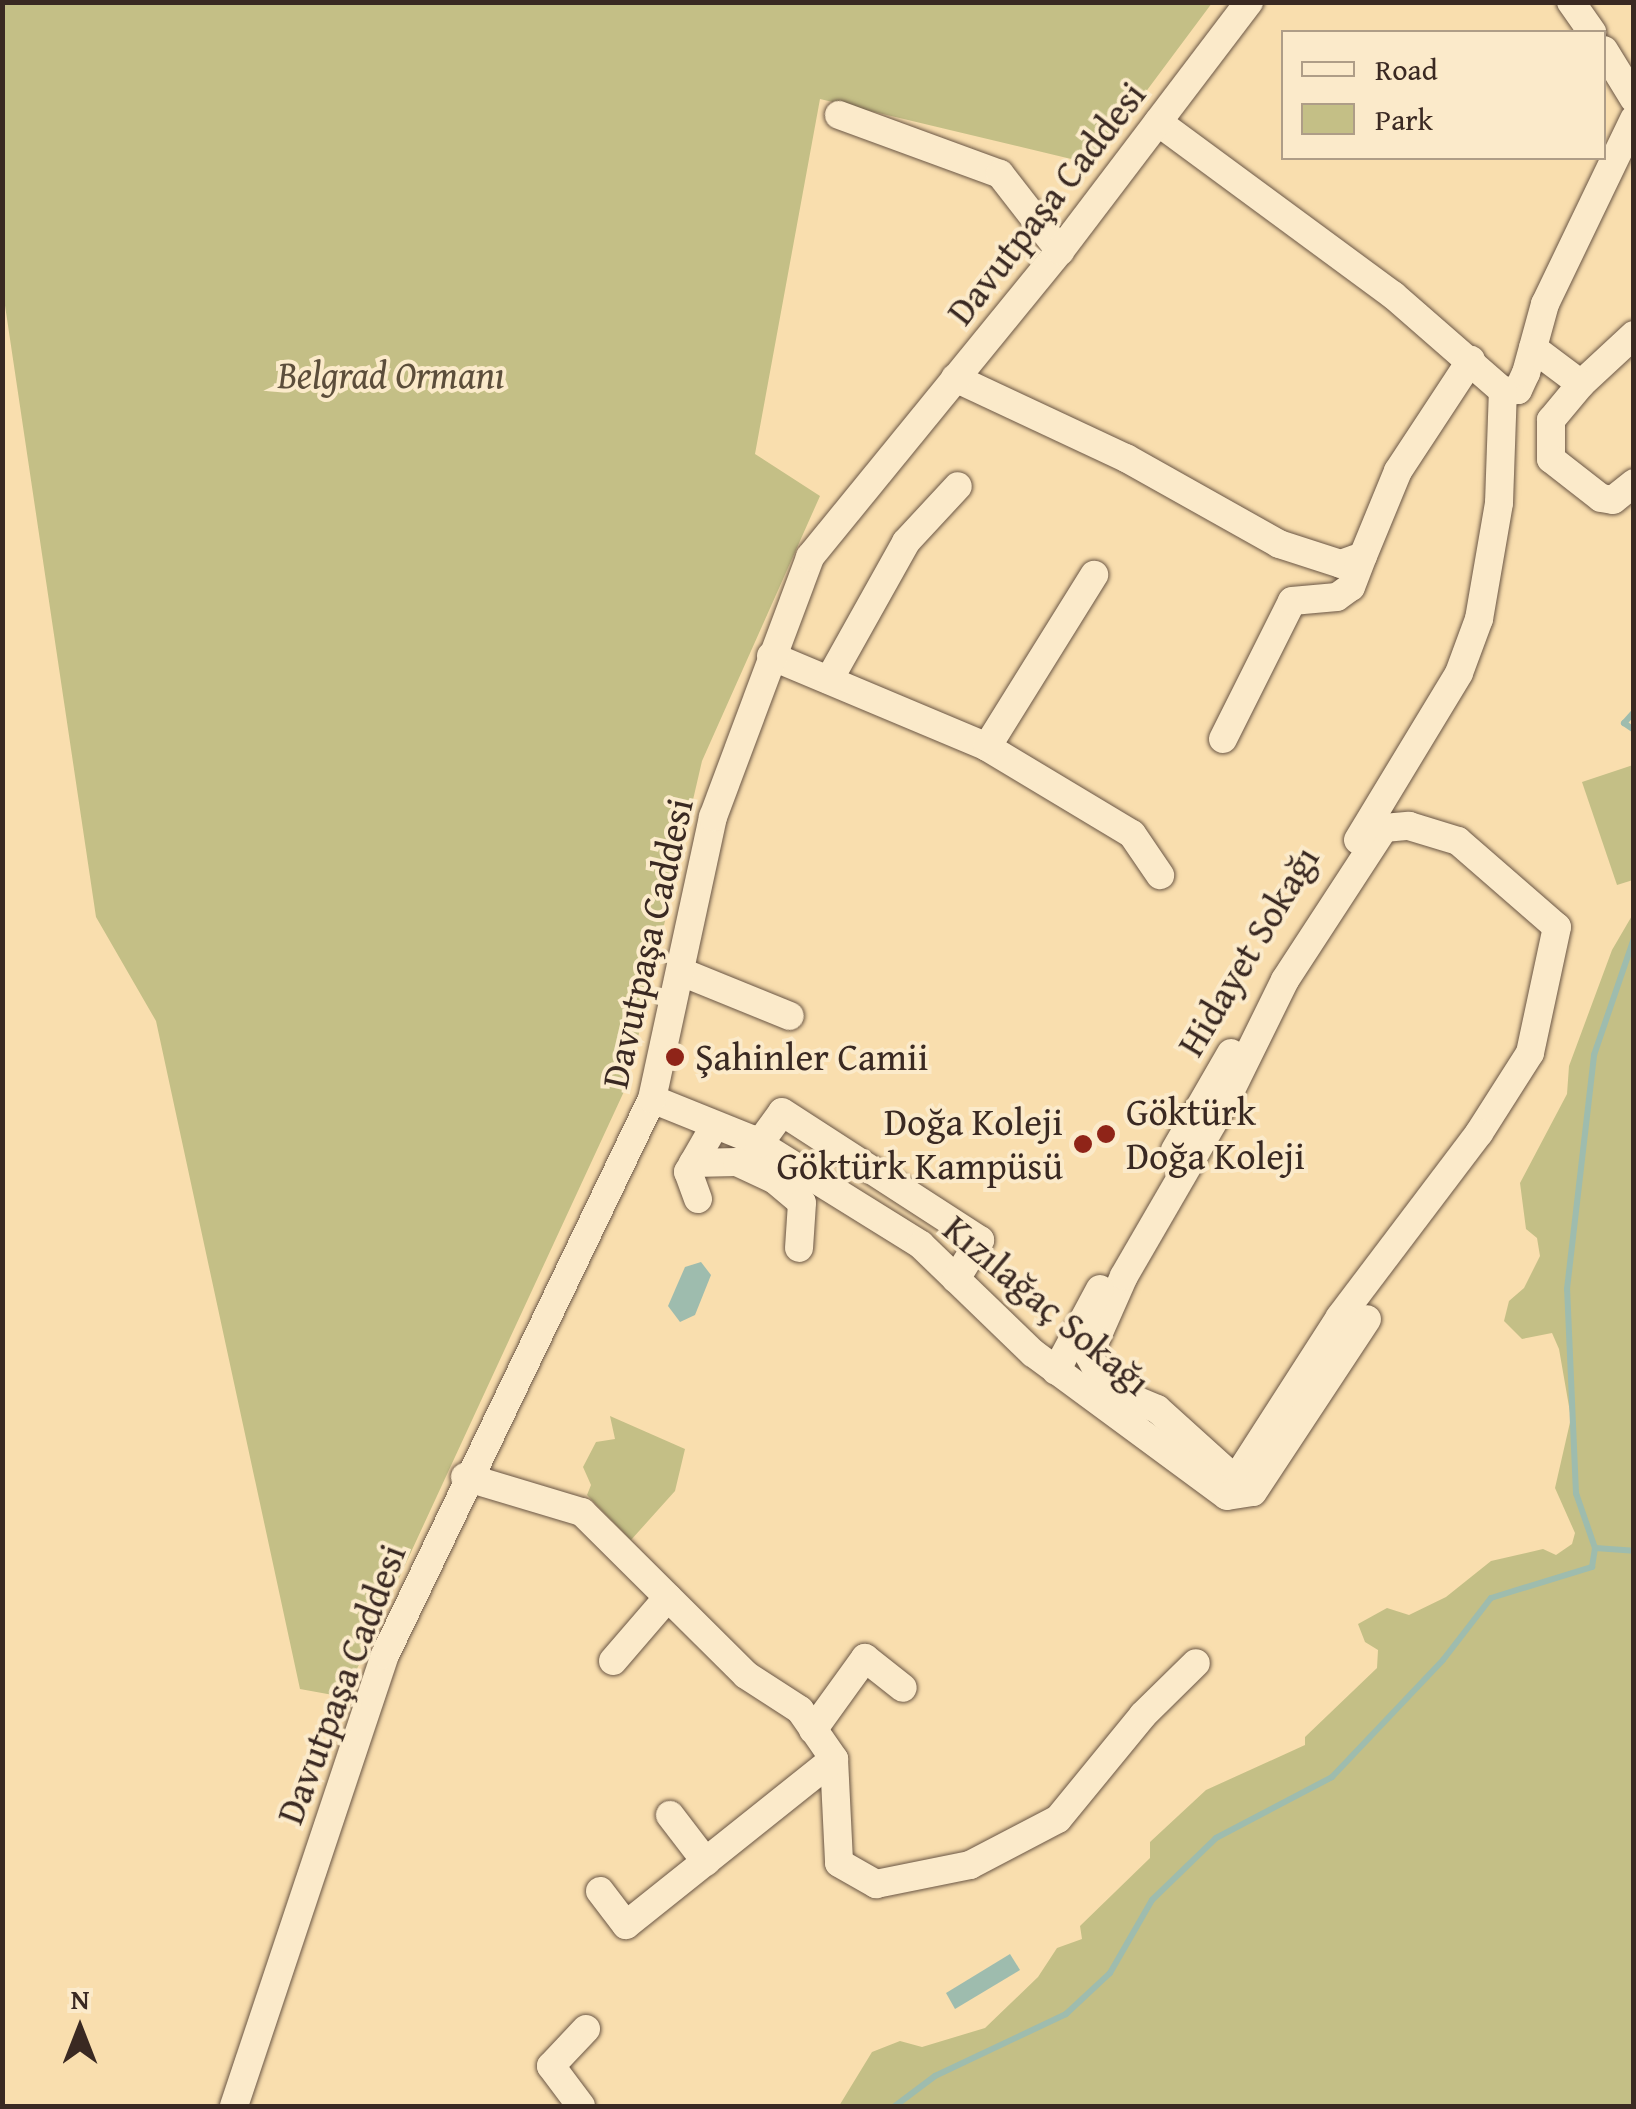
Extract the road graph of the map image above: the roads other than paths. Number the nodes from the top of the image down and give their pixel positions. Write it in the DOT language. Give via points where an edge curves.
graph roads {
  1 [pos="1249,2"];
  2 [pos="1571,2"];
  3 [pos="1591,30"];
  4 [pos="1606,53"];
  5 [pos="1634,99"];
  6 [pos="839,115"];
  7 [pos="1634,120"];
  8 [pos="1158,122"];
  9 [pos="1060,252"];
  10 [pos="1634,334"];
  11 [pos="1533,348"];
  12 [pos="1472,360"];
  13 [pos="955,378"];
  14 [pos="1581,384"];
  15 [pos="1504,391"];
  16 [pos="1634,483"];
  17 [pos="958,486"];
  18 [pos="1363,556"];
  19 [pos="1094,575"];
  20 [pos="770,656"];
  21 [pos="829,680"];
  22 [pos="1223,739"];
  23 [pos="987,747"];
  24 [pos="1160,874"];
  25 [pos="684,973"];
  26 [pos="790,1016"];
  27 [pos="652,1100"];
  28 [pos="715,1124"];
  29 [pos="759,1144"];
  30 [pos="693,1163"];
  31 [pos="698,1199"];
  32 [pos="798,1248"];
  33 [pos="956,1279"];
  34 [pos="1367,1319"];
  35 [pos="1056,1371"];
  36 [pos="1157,1409"];
  37 [pos="1141,1433"];
  38 [pos="465,1477"];
  39 [pos="668,1598"];
  40 [pos="613,1661"];
  41 [pos="1196,1663"];
  42 [pos="903,1688"];
  43 [pos="813,1730"];
  44 [pos="834,1758"];
  45 [pos="670,1815"];
  46 [pos="706,1862"];
  47 [pos="600,1891"];
  48 [pos="586,2028"];
  49 [pos="234,2106"];
  50 [pos="581,2106"];
  1 -- 8 [label="street, Davutpaşa Caddesi"];
  2 -- 3 [label="street"];
  4 -- 5 [label="street"];
  6 -- 9 [label="street" via="1000,174"];
  7 -- 11 [label="street" via="1544,304"];
  8 -- 9 [label="street, Davutpaşa Caddesi"];
  8 -- 12 [label="street"];
  9 -- 13 [label="street, Davutpaşa Caddesi"];
  10 -- 14 [label="street"];
  11 -- 14 [label="street"];
  11 -- 15 [label="street" via="1518,390"];
  12 -- 15 [label="street"];
  12 -- 18 [label="street" via="1398,471"];
  13 -- 18 [label="street" via="1126,458 1280,544 1341,564"];
  13 -- 20 [label="street, Davutpaşa Caddesi" via="827,530"];
  14 -- 16 [label="street" via="1550,420 1551,459 1601,498 1613,500"];
  15 -- 35 [label="street, Hidayet Sokağı" via="1500,503 1480,618 1459,673 1206,1094"];
  17 -- 21 [label="street" via="906,542"];
  18 -- 22 [label="street" via="1351,587 1337,597 1292,600"];
  19 -- 23 [label="street"];
  20 -- 21 [label="street"];
  20 -- 25 [label="street, Davutpaşa Caddesi" via="714,817"];
  21 -- 23 [label="street"];
  23 -- 24 [label="street" via="1132,834"];
  25 -- 26 [label="street"];
  25 -- 27 [label="street, Davutpaşa Caddesi"];
  27 -- 28 [label="street, Kızılağaç Sokağı"];
  27 -- 38 [label="street, Davutpaşa Caddesi"];
  28 -- 29 [label="street, Kızılağaç Sokağı"];
  28 -- 30 [label="street"];
  29 -- 33 [label="street, Kızılağaç Sokağı" via="921,1245"];
  29 -- 33 [label="street" via="782,1112 980,1240"];
  30 -- 31 [label="street" via="688,1172"];
  30 -- 32 [label="street" via="736,1162 776,1180 802,1203"];
  33 -- 35 [label="street, Kızılağaç Sokağı"];
  34 -- 37 [label="street, Kızılağaç Sokağı" via="1253,1492 1242,1499 1227,1496"];
  35 -- 37 [label="street, Kızılağaç Sokağı"];
  36 -- 36 [label="street" via="1217,1469 1240,1473 1340,1317 1479,1133 1530,1053 1558,927 1458,841 1409,826 1384,828 1285,980 1225,1102 1152,1224 1088,1356 1106,1388"];
  36 -- 37 [label="street"];
  38 -- 39 [label="street" via="582,1512"];
  38 -- 49 [label="street, Davutpaşa Caddesi" via="385,1655"];
  39 -- 40 [label="street"];
  39 -- 43 [label="street" via="746,1675 800,1710"];
  41 -- 44 [label="street" via="1143,1715 1058,1819 970,1866 876,1884 852,1876 837,1852"];
  42 -- 43 [label="street" via="865,1658"];
  43 -- 44 [label="street"];
  44 -- 46 [label="street"];
  45 -- 46 [label="street"];
  46 -- 47 [label="street" via="626,1926"];
  48 -- 50 [label="street" via="551,2066"];
}
